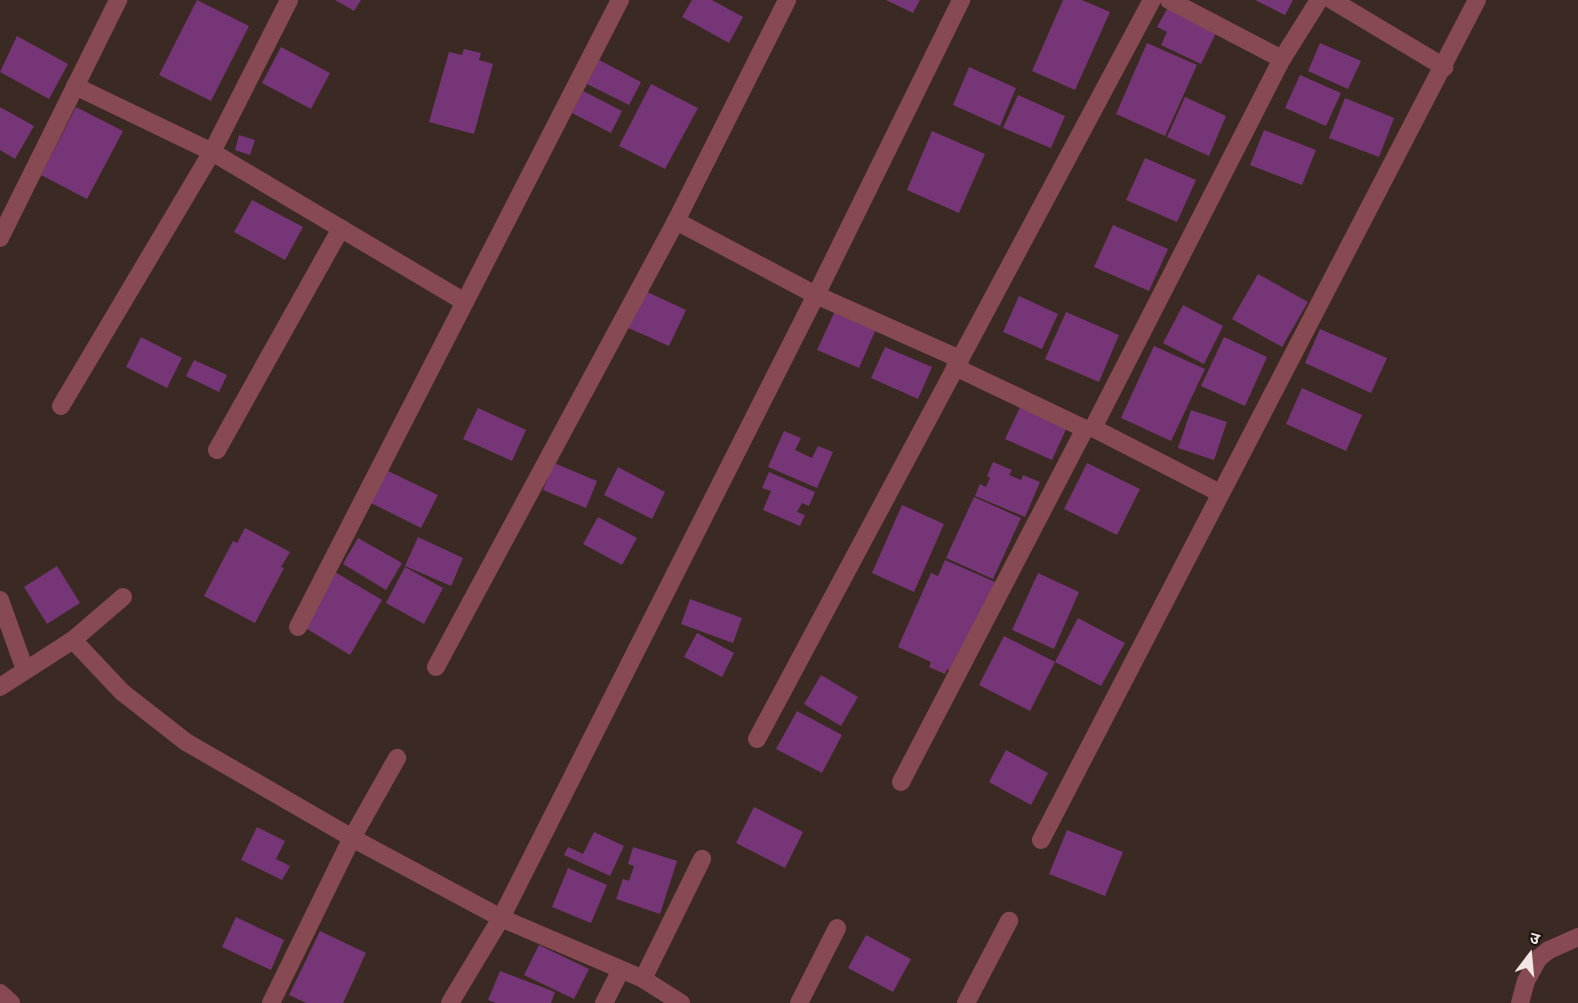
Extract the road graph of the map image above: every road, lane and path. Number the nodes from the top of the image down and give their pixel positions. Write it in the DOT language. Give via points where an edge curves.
graph roads {
  1 [pos="118,0"];
  2 [pos="289,0"];
  3 [pos="620,0"];
  4 [pos="787,0"];
  5 [pos="961,0"];
  6 [pos="1150,0"];
  7 [pos="1169,0"];
  8 [pos="1319,0"];
  9 [pos="1332,0"];
  10 [pos="1477,0"];
  11 [pos="1282,59"];
  12 [pos="1444,67"];
  13 [pos="75,86"];
  14 [pos="212,152"];
  15 [pos="676,221"];
  16 [pos="341,228"];
  17 [pos="0,238"];
  18 [pos="816,295"];
  19 [pos="465,302"];
  20 [pos="958,363"];
  21 [pos="61,406"];
  22 [pos="1089,429"];
  23 [pos="217,450"];
  24 [pos="1220,493"];
  25 [pos="123,597"];
  26 [pos="0,600"];
  27 [pos="298,627"];
  28 [pos="73,640"];
  29 [pos="436,667"];
  30 [pos="25,670"];
  31 [pos="0,687"];
  32 [pos="757,738"];
  33 [pos="397,758"];
  34 [pos="901,782"];
  35 [pos="352,838"];
  36 [pos="1041,840"];
  37 [pos="702,859"];
  38 [pos="501,918"];
  39 [pos="1009,921"];
  40 [pos="837,928"];
  41 [pos="1578,937"];
  42 [pos="620,972"];
  43 [pos="643,979"];
  44 [pos="0,993"];
  45 [pos="11,1003"];
  46 [pos="271,1003"];
  47 [pos="450,1003"];
  48 [pos="604,1003"];
  49 [pos="681,1003"];
  50 [pos="799,1003"];
  51 [pos="966,1003"];
  52 [pos="1520,1003"];
  1 -- 13 [label="street"];
  2 -- 14 [label="street"];
  3 -- 19 [label="street"];
  4 -- 15 [label="street"];
  5 -- 18 [label="street"];
  6 -- 20 [label="street"];
  7 -- 11 [label="street"];
  8 -- 11 [label="street"];
  9 -- 12 [label="street"];
  10 -- 12 [label="street"];
  11 -- 22 [label="street"];
  12 -- 24 [label="street"];
  13 -- 14 [label="street"];
  13 -- 17 [label="street"];
  14 -- 16 [label="street"];
  14 -- 21 [label="street"];
  15 -- 18 [label="street"];
  15 -- 29 [label="street"];
  16 -- 19 [label="street"];
  16 -- 23 [label="street"];
  18 -- 20 [label="street"];
  18 -- 38 [label="street"];
  19 -- 27 [label="street"];
  20 -- 22 [label="street"];
  20 -- 32 [label="street"];
  22 -- 24 [label="street"];
  22 -- 34 [label="street"];
  24 -- 36 [label="street"];
  25 -- 28 [label="street"];
  26 -- 30 [label="street"];
  28 -- 30 [label="street"];
  28 -- 35 [label="street" via="122,692 186,742"];
  30 -- 31 [label="street"];
  33 -- 35 [label="street"];
  35 -- 38 [label="street"];
  35 -- 46 [label="street"];
  37 -- 43 [label="street"];
  38 -- 42 [label="street"];
  38 -- 47 [label="street"];
  39 -- 51 [label="street"];
  40 -- 50 [label="street"];
  41 -- 52 [label="street" via="1539,958"];
  42 -- 43 [label="street"];
  42 -- 48 [label="street"];
  43 -- 49 [label="street"];
  44 -- 45 [label="street"];
}
